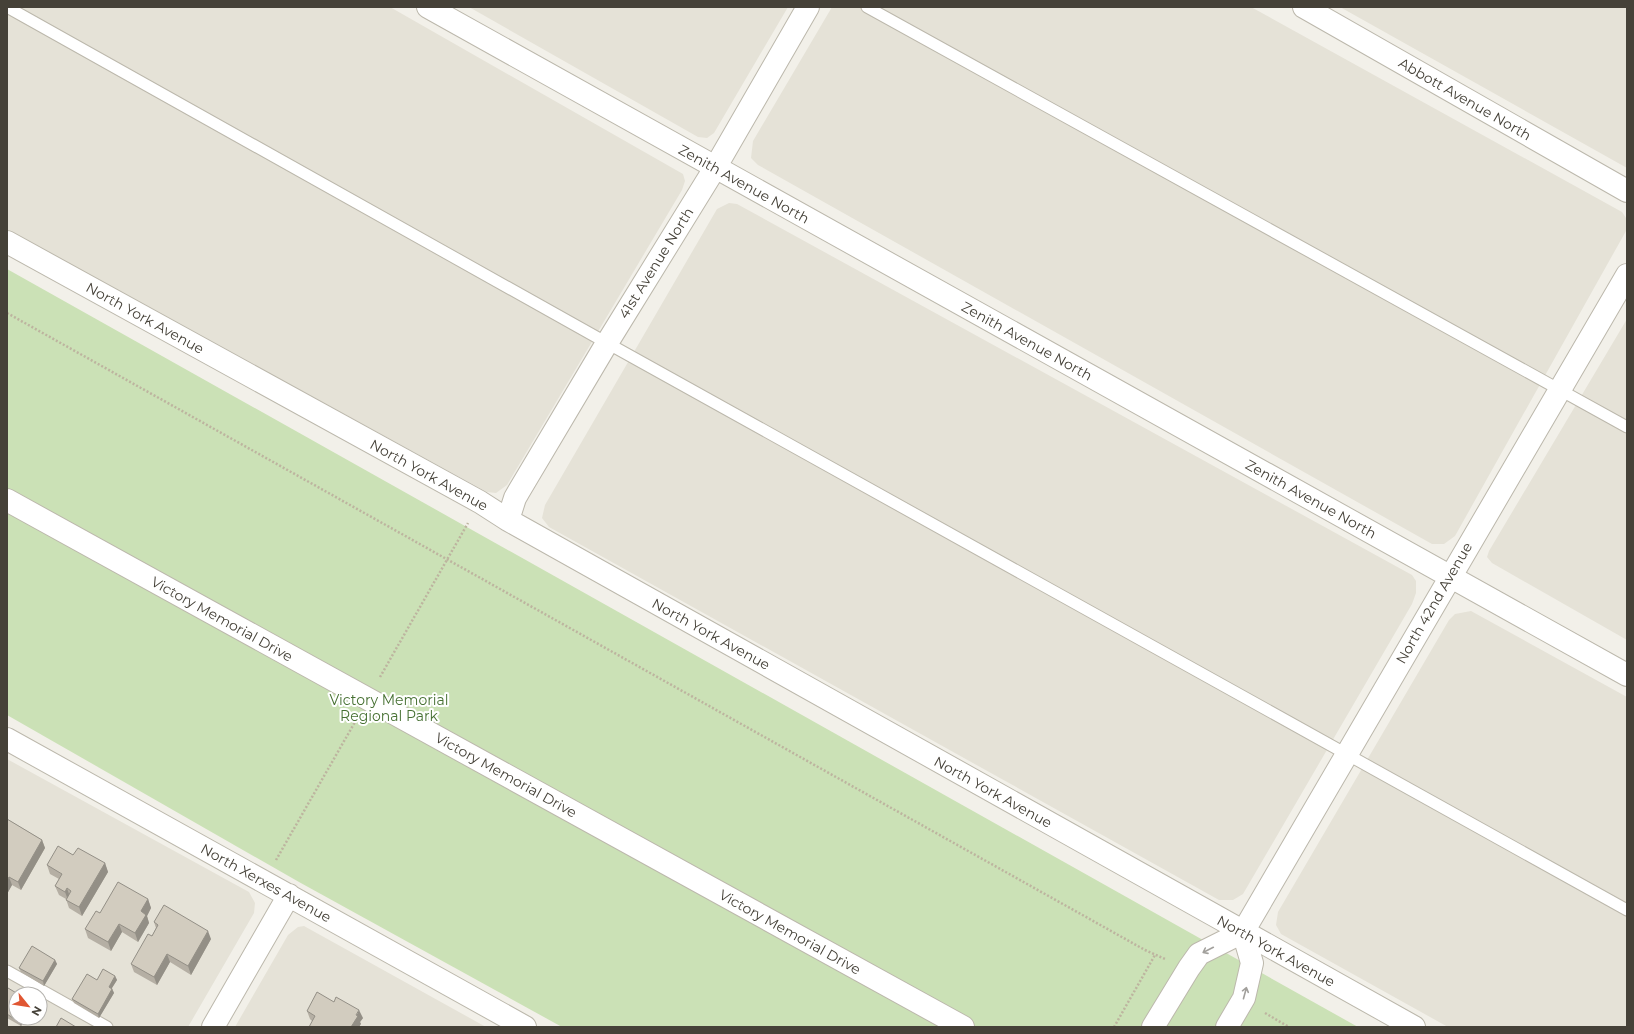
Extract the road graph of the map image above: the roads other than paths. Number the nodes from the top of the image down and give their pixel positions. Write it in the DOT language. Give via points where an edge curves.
graph roads {
  1 [pos="7,7"];
  2 [pos="428,7"];
  3 [pos="808,7"];
  4 [pos="867,7"];
  5 [pos="1304,7"];
  6 [pos="715,168"];
  7 [pos="1627,191"];
  8 [pos="7,242"];
  9 [pos="1627,275"];
  10 [pos="607,343"];
  11 [pos="1560,389"];
  12 [pos="1627,427"];
  13 [pos="7,500"];
  14 [pos="508,520"];
  15 [pos="1450,576"];
  16 [pos="1627,675"];
  17 [pos="7,739"];
  18 [pos="1346,754"];
  19 [pos="289,895"];
  20 [pos="1627,910"];
  21 [pos="1243,932"];
  22 [pos="7,971"];
  23 [pos="107,1027"];
  24 [pos="212,1027"];
  25 [pos="525,1027"];
  26 [pos="963,1027"];
  27 [pos="1153,1027"];
  28 [pos="1227,1027"];
  29 [pos="1414,1027"];
  1 -- 10 [label="lane"];
  2 -- 6 [label="street, Zenith Avenue North"];
  3 -- 6 [label="street, 41st Avenue North"];
  4 -- 11 [label="lane"];
  5 -- 7 [label="street, Abbott Avenue North"];
  6 -- 10 [label="street, 41st Avenue North"];
  6 -- 15 [label="street, Zenith Avenue North"];
  8 -- 14 [label="street, North York Avenue" via="480,502"];
  9 -- 11 [label="street, North 42nd Avenue"];
  10 -- 14 [label="street, 41st Avenue North" via="515,498"];
  10 -- 18 [label="lane"];
  11 -- 12 [label="lane"];
  11 -- 15 [label="street, North 42nd Avenue"];
  13 -- 26 [label="street, Victory Memorial Drive"];
  14 -- 21 [label="street, North York Avenue"];
  15 -- 16 [label="street, Zenith Avenue North"];
  15 -- 18 [label="street, North 42nd Avenue"];
  17 -- 19 [label="street, North Xerxes Avenue"];
  18 -- 20 [label="lane"];
  18 -- 21 [label="street, North 42nd Avenue"];
  19 -- 24 [label="street"];
  19 -- 25 [label="street, North Xerxes Avenue"];
  21 -- 27 [label="street, one-way" via="1199,954"];
  28 -- 21 [label="street, one-way" via="1244,998 1252,963"];
  21 -- 29 [label="street, North York Avenue"];
  22 -- 23 [label="lane"];
}
